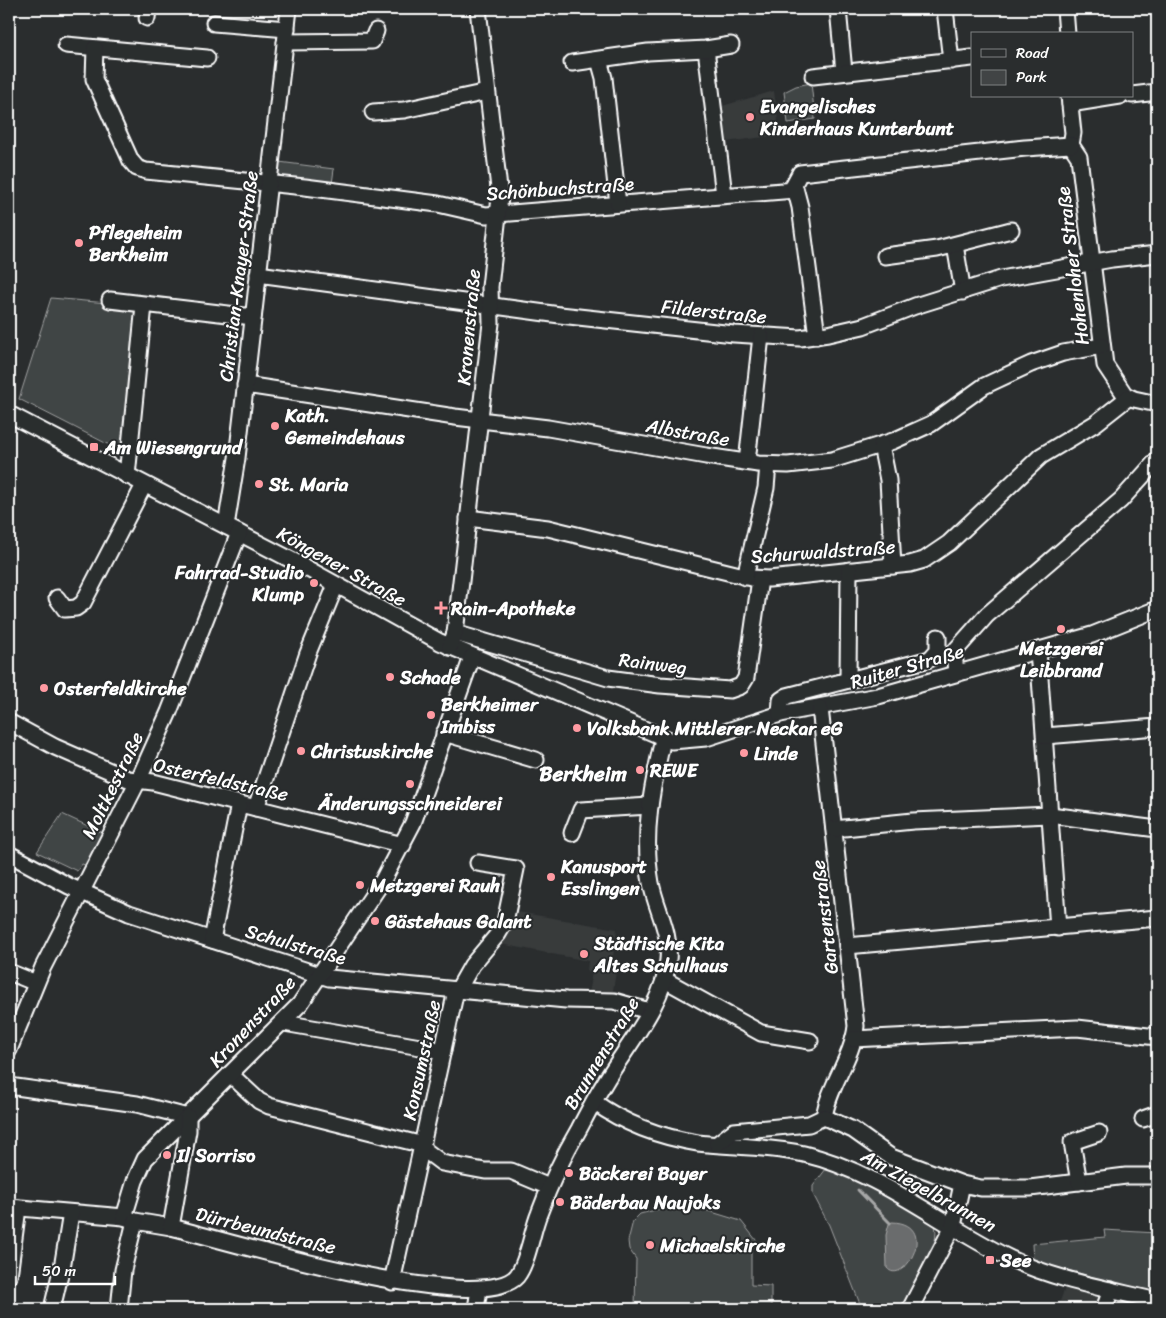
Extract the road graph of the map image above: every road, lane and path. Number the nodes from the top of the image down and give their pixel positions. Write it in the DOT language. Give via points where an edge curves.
graph roads {
  1 [pos="289,9"];
  2 [pos="478,9"];
  3 [pos="838,9"];
  4 [pos="945,9"];
  5 [pos="1065,9"];
  6 [pos="214,23"];
  7 [pos="376,31"];
  8 [pos="1067,32"];
  9 [pos="286,36"];
  10 [pos="66,45"];
  11 [pos="731,45"];
  12 [pos="95,48"];
  13 [pos="706,49"];
  14 [pos="207,58"];
  15 [pos="971,58"];
  16 [pos="599,60"];
  17 [pos="951,61"];
  18 [pos="572,63"];
  19 [pos="844,72"];
  20 [pos="813,76"];
  21 [pos="487,92"];
  22 [pos="1157,92"];
  23 [pos="1134,94"];
  24 [pos="1095,98"];
  25 [pos="1070,100"];
  26 [pos="373,112"];
  27 [pos="1072,145"];
  28 [pos="269,183"];
  29 [pos="796,184"];
  30 [pos="724,196"];
  31 [pos="618,204"];
  32 [pos="498,214"];
  33 [pos="1011,230"];
  34 [pos="955,244"];
  35 [pos="1157,254"];
  36 [pos="885,256"];
  37 [pos="1092,263"];
  38 [pos="258,274"];
  39 [pos="963,292"];
  40 [pos="110,300"];
  41 [pos="144,305"];
  42 [pos="490,307"];
  43 [pos="253,317"];
  44 [pos="761,336"];
  45 [pos="817,336"];
  46 [pos="1102,346"];
  47 [pos="245,385"];
  48 [pos="1129,397"];
  49 [pos="1157,404"];
  50 [pos="9,414"];
  51 [pos="479,419"];
  52 [pos="881,445"];
  53 [pos="1157,460"];
  54 [pos="747,462"];
  55 [pos="768,465"];
  56 [pos="127,476"];
  57 [pos="144,485"];
  58 [pos="468,518"];
  59 [pos="232,530"];
  60 [pos="893,566"];
  61 [pos="849,570"];
  62 [pos="744,577"];
  63 [pos="760,579"];
  64 [pos="336,585"];
  65 [pos="57,598"];
  66 [pos="1157,609"];
  67 [pos="938,637"];
  68 [pos="453,640"];
  69 [pos="1038,650"];
  70 [pos="472,657"];
  71 [pos="956,673"];
  72 [pos="848,678"];
  73 [pos="820,708"];
  74 [pos="780,714"];
  75 [pos="9,722"];
  76 [pos="1157,726"];
  77 [pos="444,733"];
  78 [pos="1045,736"];
  79 [pos="663,739"];
  80 [pos="536,760"];
  81 [pos="138,781"];
  82 [pos="239,804"];
  83 [pos="650,806"];
  84 [pos="256,808"];
  85 [pos="1050,815"];
  86 [pos="834,829"];
  87 [pos="1157,829"];
  88 [pos="572,834"];
  89 [pos="403,844"];
  90 [pos="9,854"];
  91 [pos="478,863"];
  92 [pos="81,892"];
  93 [pos="1157,918"];
  94 [pos="1058,928"];
  95 [pos="212,940"];
  96 [pos="848,946"];
  97 [pos="9,972"];
  98 [pos="320,974"];
  99 [pos="665,980"];
  100 [pos="36,983"];
  101 [pos="458,988"];
  102 [pos="649,1011"];
  103 [pos="284,1022"];
  104 [pos="1157,1038"];
  105 [pos="853,1039"];
  106 [pos="810,1041"];
  107 [pos="9,1050"];
  108 [pos="443,1051"];
  109 [pos="230,1074"];
  110 [pos="9,1086"];
  111 [pos="594,1102"];
  112 [pos="824,1116"];
  113 [pos="188,1117"];
  114 [pos="1099,1133"];
  115 [pos="717,1144"];
  116 [pos="423,1146"];
  117 [pos="1157,1176"];
  118 [pos="1080,1182"];
  119 [pos="962,1184"];
  120 [pos="549,1187"];
  121 [pos="14,1207"];
  122 [pos="71,1213"];
  123 [pos="129,1219"];
  124 [pos="953,1226"];
  125 [pos="171,1227"];
  126 [pos="9,1276"];
  127 [pos="513,1280"];
  128 [pos="392,1282"];
  129 [pos="479,1289"];
  130 [pos="1111,1290"];
  131 [pos="1157,1301"];
  132 [pos="52,1309"];
  133 [pos="120,1309"];
  134 [pos="476,1309"];
  135 [pos="910,1309"];
  136 [pos="1104,1309"];
  1 -- 9 [label="street, Christian-Knayer-Straße"];
  2 -- 21 [label="street, Kronenstraße"];
  3 -- 19 [label="street"];
  4 -- 17 [label="street"];
  5 -- 8 [label="street"];
  6 -- 9 [label="street"];
  7 -- 9 [label="street" via="372,41"];
  9 -- 28 [label="street, Christian-Knayer-Straße"];
  10 -- 12 [label="street"];
  11 -- 13 [label="street"];
  12 -- 14 [label="street"];
  12 -- 28 [label="street, Schönbuchstraße" via="94,78 137,168"];
  13 -- 16 [label="street" via="648,52"];
  13 -- 30 [label="street"];
  15 -- 17 [label="street"];
  16 -- 18 [label="street"];
  16 -- 31 [label="street" via="604,78"];
  17 -- 19 [label="street"];
  19 -- 20 [label="street"];
  21 -- 26 [label="street" via="404,110"];
  21 -- 32 [label="street, Kronenstraße" via="500,190"];
  22 -- 23 [label="street"];
  24 -- 25 [label="street"];
  25 -- 27 [label="street, Hohenloher Straße"];
  27 -- 29 [label="street, Schönbuchstraße" via="805,172"];
  27 -- 37 [label="street, Hohenloher Straße" via="1080,157"];
  28 -- 32 [label="street, Schönbuchstraße" via="438,204 483,215"];
  28 -- 38 [label="street, Christian-Knayer-Straße"];
  29 -- 30 [label="street, Schönbuchstraße"];
  29 -- 45 [label="street"];
  30 -- 31 [label="street, Schönbuchstraße"];
  31 -- 32 [label="street, Schönbuchstraße"];
  32 -- 42 [label="street, Kronenstraße"];
  33 -- 34 [label="street"];
  34 -- 36 [label="street"];
  34 -- 39 [label="street"];
  35 -- 37 [label="street, Filderstraße"];
  37 -- 39 [label="street, Filderstraße" via="1001,279"];
  37 -- 46 [label="street, Hohenloher Straße"];
  38 -- 42 [label="street, Filderstraße"];
  38 -- 43 [label="street, Christian-Knayer-Straße"];
  39 -- 45 [label="street, Filderstraße" via="863,326"];
  40 -- 41 [label="street"];
  41 -- 43 [label="street"];
  41 -- 56 [label="street"];
  42 -- 44 [label="street, Filderstraße"];
  42 -- 51 [label="street, Kronenstraße" via="491,323"];
  43 -- 47 [label="street, Christian-Knayer-Straße"];
  44 -- 45 [label="street, Filderstraße"];
  44 -- 54 [label="street"];
  46 -- 48 [label="street, Hohenloher Straße" via="1107,370"];
  46 -- 52 [label="street, Albstraße" via="1063,353 1031,364 984,386 924,428"];
  47 -- 51 [label="street, Albstraße"];
  47 -- 59 [label="street, Christian-Knayer-Straße"];
  48 -- 49 [label="street"];
  48 -- 60 [label="street, Schurwaldstraße" via="1096,423 1042,456 942,548 917,562"];
  50 -- 56 [label="street, Köngener Straße"];
  51 -- 54 [label="street, Albstraße"];
  51 -- 58 [label="street, Kronenstraße"];
  52 -- 55 [label="street, Albstraße" via="825,461"];
  52 -- 60 [label="street" via="888,480"];
  53 -- 71 [label="street" via="1125,496 978,624 954,652"];
  54 -- 55 [label="street, Albstraße"];
  55 -- 62 [label="street" via="766,488"];
  56 -- 57 [label="street, Köngener Straße"];
  57 -- 59 [label="street, Köngener Straße"];
  57 -- 65 [label="street" via="86,599 80,606 67,609"];
  58 -- 62 [label="street, Schurwaldstraße" via="548,528"];
  58 -- 68 [label="street, Kronenstraße"];
  59 -- 64 [label="street, Köngener Straße"];
  59 -- 81 [label="street, Moltkestraße" via="168,712"];
  60 -- 61 [label="street, Schurwaldstraße"];
  61 -- 63 [label="street, Schurwaldstraße"];
  61 -- 72 [label="street"];
  62 -- 63 [label="street, Schurwaldstraße"];
  63 -- 68 [label="street, Rainweg" via="746,678 741,686 730,690 608,678"];
  64 -- 68 [label="street, Köngener Straße"];
  64 -- 84 [label="street" via="308,653"];
  66 -- 69 [label="street, Ruiter Straße" via="1109,629"];
  67 -- 72 [label="street" via="938,650 928,660"];
  68 -- 70 [label="street, Köngener Straße"];
  69 -- 71 [label="street, Ruiter Straße"];
  69 -- 78 [label="street"];
  70 -- 77 [label="street, Kronenstraße"];
  70 -- 79 [label="street, Köngener Straße"];
  71 -- 73 [label="street, Ruiter Straße" via="864,700"];
  72 -- 74 [label="street" via="784,697"];
  73 -- 74 [label="street, Ruiter Straße"];
  73 -- 86 [label="street, Gartenstraße"];
  74 -- 79 [label="street, Ruiter Straße" via="706,738 679,742"];
  75 -- 81 [label="street, Osterfeldstraße" via="81,758"];
  76 -- 78 [label="street"];
  77 -- 80 [label="street"];
  77 -- 89 [label="street, Kronenstraße"];
  78 -- 85 [label="street"];
  79 -- 83 [label="street, Brunnenstraße"];
  81 -- 82 [label="street, Osterfeldstraße"];
  81 -- 92 [label="street, Moltkestraße"];
  82 -- 84 [label="street, Osterfeldstraße"];
  82 -- 95 [label="street"];
  83 -- 88 [label="street" via="581,810"];
  83 -- 99 [label="street, Brunnenstraße" via="648,857 668,948"];
  84 -- 89 [label="street, Osterfeldstraße"];
  85 -- 86 [label="street" via="913,821"];
  85 -- 87 [label="street"];
  85 -- 94 [label="street"];
  86 -- 96 [label="street, Gartenstraße"];
  89 -- 98 [label="street, Kronenstraße" via="383,880"];
  90 -- 92 [label="street, Schulstraße"];
  91 -- 101 [label="street, Konsumstraße" via="516,869 505,922"];
  92 -- 95 [label="street, Schulstraße" via="156,923"];
  92 -- 100 [label="street, Moltkestraße"];
  93 -- 94 [label="street"];
  94 -- 96 [label="street"];
  95 -- 98 [label="street, Schulstraße"];
  96 -- 105 [label="street, Gartenstraße" via="855,1018"];
  97 -- 100 [label="street"];
  98 -- 101 [label="street, Schulstraße" via="335,979"];
  98 -- 103 [label="street, Kronenstraße"];
  99 -- 102 [label="street, Brunnenstraße"];
  99 -- 106 [label="street" via="761,1033"];
  100 -- 107 [label="street, Moltkestraße"];
  101 -- 102 [label="street, Schulstraße" via="566,1000 614,1001"];
  101 -- 108 [label="street, Konsumstraße"];
  102 -- 111 [label="street, Brunnenstraße"];
  103 -- 108 [label="street"];
  103 -- 109 [label="street, Kronenstraße"];
  104 -- 105 [label="street" via="1077,1028"];
  105 -- 112 [label="street, Gartenstraße" via="828,1098"];
  108 -- 116 [label="street, Konsumstraße"];
  109 -- 113 [label="street, Kronenstraße"];
  109 -- 116 [label="street" via="269,1106"];
  110 -- 113 [label="street" via="137,1104"];
  111 -- 115 [label="street, Am Ziegelbrunnen" via="614,1116 647,1130 680,1140"];
  111 -- 120 [label="street, Brunnenstraße"];
  112 -- 115 [label="street" via="809,1124 734,1132"];
  112 -- 119 [label="street" via="853,1130 891,1157"];
  113 -- 123 [label="street, Kronenstraße" via="145,1159 135,1180"];
  113 -- 125 [label="street"];
  114 -- 118 [label="street" via="1072,1142"];
  115 -- 124 [label="street, Am Ziegelbrunnen" via="783,1150 845,1166"];
  116 -- 120 [label="street" via="442,1163 485,1171 511,1171"];
  116 -- 128 [label="street, Konsumstraße"];
  117 -- 118 [label="street"];
  118 -- 119 [label="street" via="1011,1189"];
  119 -- 124 [label="street"];
  120 -- 127 [label="street, Brunnenstraße" via="520,1271"];
  121 -- 122 [label="street, Dürrbeundstraße"];
  121 -- 126 [label="street"];
  122 -- 123 [label="street, Dürrbeundstraße"];
  122 -- 132 [label="street"];
  123 -- 125 [label="street, Dürrbeundstraße"];
  123 -- 133 [label="street, Kronenstraße"];
  124 -- 130 [label="street, Am Ziegelbrunnen" via="1027,1266"];
  124 -- 135 [label="street"];
  125 -- 128 [label="street, Dürrbeundstraße"];
  127 -- 129 [label="street, Dürrbeundstraße"];
  128 -- 129 [label="street, Dürrbeundstraße" via="436,1289"];
  129 -- 134 [label="street"];
  130 -- 131 [label="street, Am Ziegelbrunnen"];
  130 -- 136 [label="street"];
}
